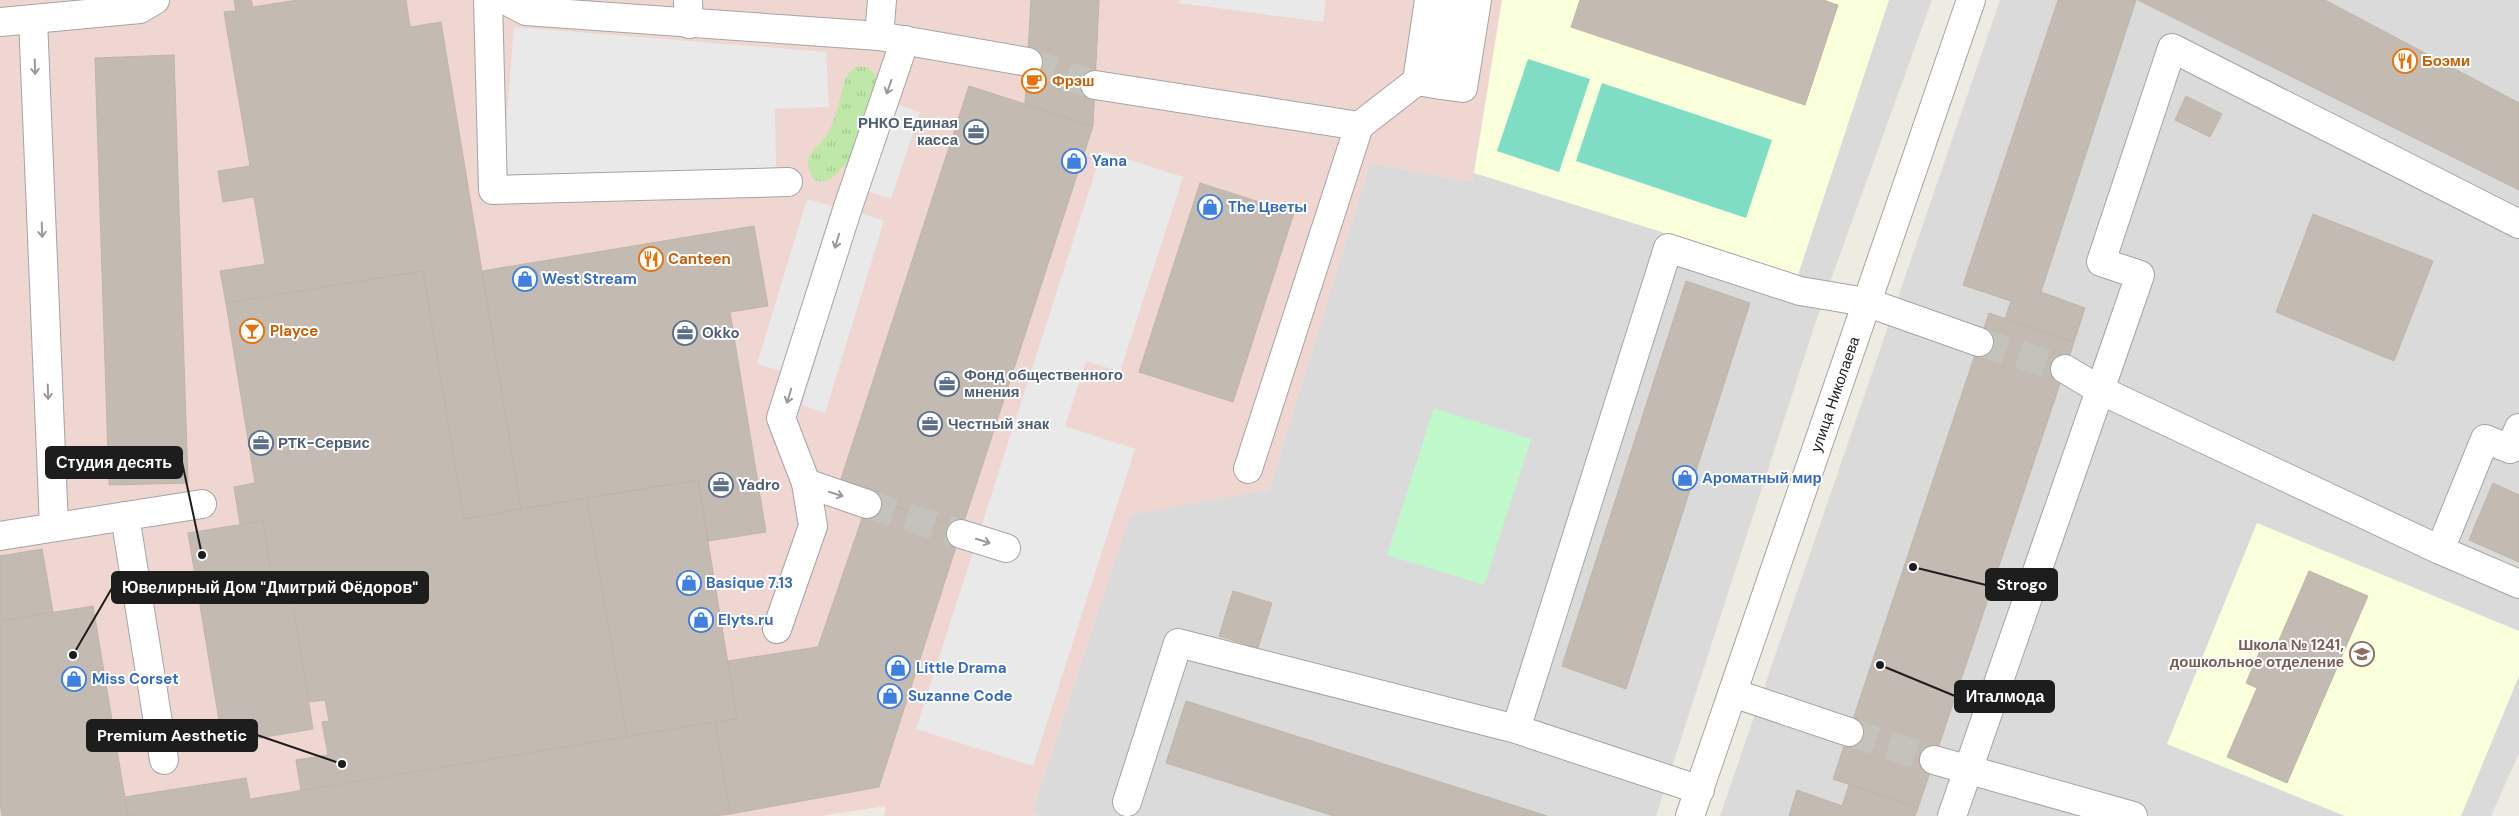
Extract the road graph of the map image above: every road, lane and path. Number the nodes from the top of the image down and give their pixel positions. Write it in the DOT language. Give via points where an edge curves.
graph roads {
  1 [pos="155,0"];
  2 [pos="488,0"];
  3 [pos="505,0"];
  4 [pos="882,0"];
  5 [pos="1429,0"];
  6 [pos="1454,0"];
  7 [pos="1476,0"];
  8 [pos="1971,0"];
  9 [pos="688,12"];
  10 [pos="33,19"];
  11 [pos="0,22"];
  12 [pos="892,38"];
  13 [pos="1028,62"];
  14 [pos="1429,83"];
  15 [pos="1095,85"];
  16 [pos="1359,126"];
  17 [pos="788,182"];
  18 [pos="2519,224"];
  19 [pos="1866,302"];
  20 [pos="1979,342"];
  21 [pos="2065,369"];
  22 [pos="2100,390"];
  23 [pos="2519,428"];
  24 [pos="1248,468"];
  25 [pos="806,483"];
  26 [pos="202,504"];
  27 [pos="867,504"];
  28 [pos="125,516"];
  29 [pos="54,528"];
  30 [pos="960,534"];
  31 [pos="0,536"];
  32 [pos="1006,548"];
  33 [pos="2440,550"];
  34 [pos="2519,584"];
  35 [pos="777,629"];
  36 [pos="1733,692"];
  37 [pos="1516,729"];
  38 [pos="1849,732"];
  39 [pos="164,760"];
  40 [pos="1934,760"];
  41 [pos="1968,771"];
  42 [pos="1700,790"];
  43 [pos="1128,802"];
  44 [pos="1690,816"];
  45 [pos="1952,816"];
  46 [pos="2133,816"];
  1 -- 10 [label="street" via="140,9"];
  2 -- 17 [label="street" via="493,190"];
  3 -- 9 [label="street" via="526,11"];
  4 -- 12 [label="street"];
  5 -- 14 [label="street"];
  6 -- 14 [label="street"];
  7 -- 14 [label="street" via="1463,88"];
  8 -- 19 [label="street, улица Николаева"];
  9 -- 12 [label="street"];
  10 -- 11 [label="street"];
  10 -- 29 [label="street, one-way"];
  12 -- 13 [label="street"];
  12 -- 25 [label="street, one-way" via="848,207 781,418"];
  14 -- 16 [label="street"];
  15 -- 16 [label="street"];
  16 -- 24 [label="street"];
  18 -- 22 [label="street" via="2172,48 2100,262 2140,275"];
  19 -- 20 [label="street"];
  19 -- 36 [label="street, улица Николаева"];
  19 -- 37 [label="street" via="1800,291 1668,248"];
  21 -- 22 [label="street"];
  22 -- 33 [label="street"];
  22 -- 41 [label="street"];
  23 -- 33 [label="street" via="2510,449 2485,439"];
  25 -- 27 [label="street, one-way"];
  25 -- 35 [label="street" via="812,526"];
  26 -- 28 [label="street"];
  28 -- 29 [label="street"];
  28 -- 39 [label="street"];
  29 -- 31 [label="street"];
  30 -- 32 [label="street, one-way"];
  33 -- 34 [label="street"];
  36 -- 38 [label="street"];
  36 -- 42 [label="street, улица Николаева"];
  37 -- 42 [label="street"];
  37 -- 43 [label="street" via="1178,643"];
  40 -- 41 [label="street"];
  41 -- 45 [label="street"];
  41 -- 46 [label="street"];
  42 -- 44 [label="street, улица Николаева"];
}
